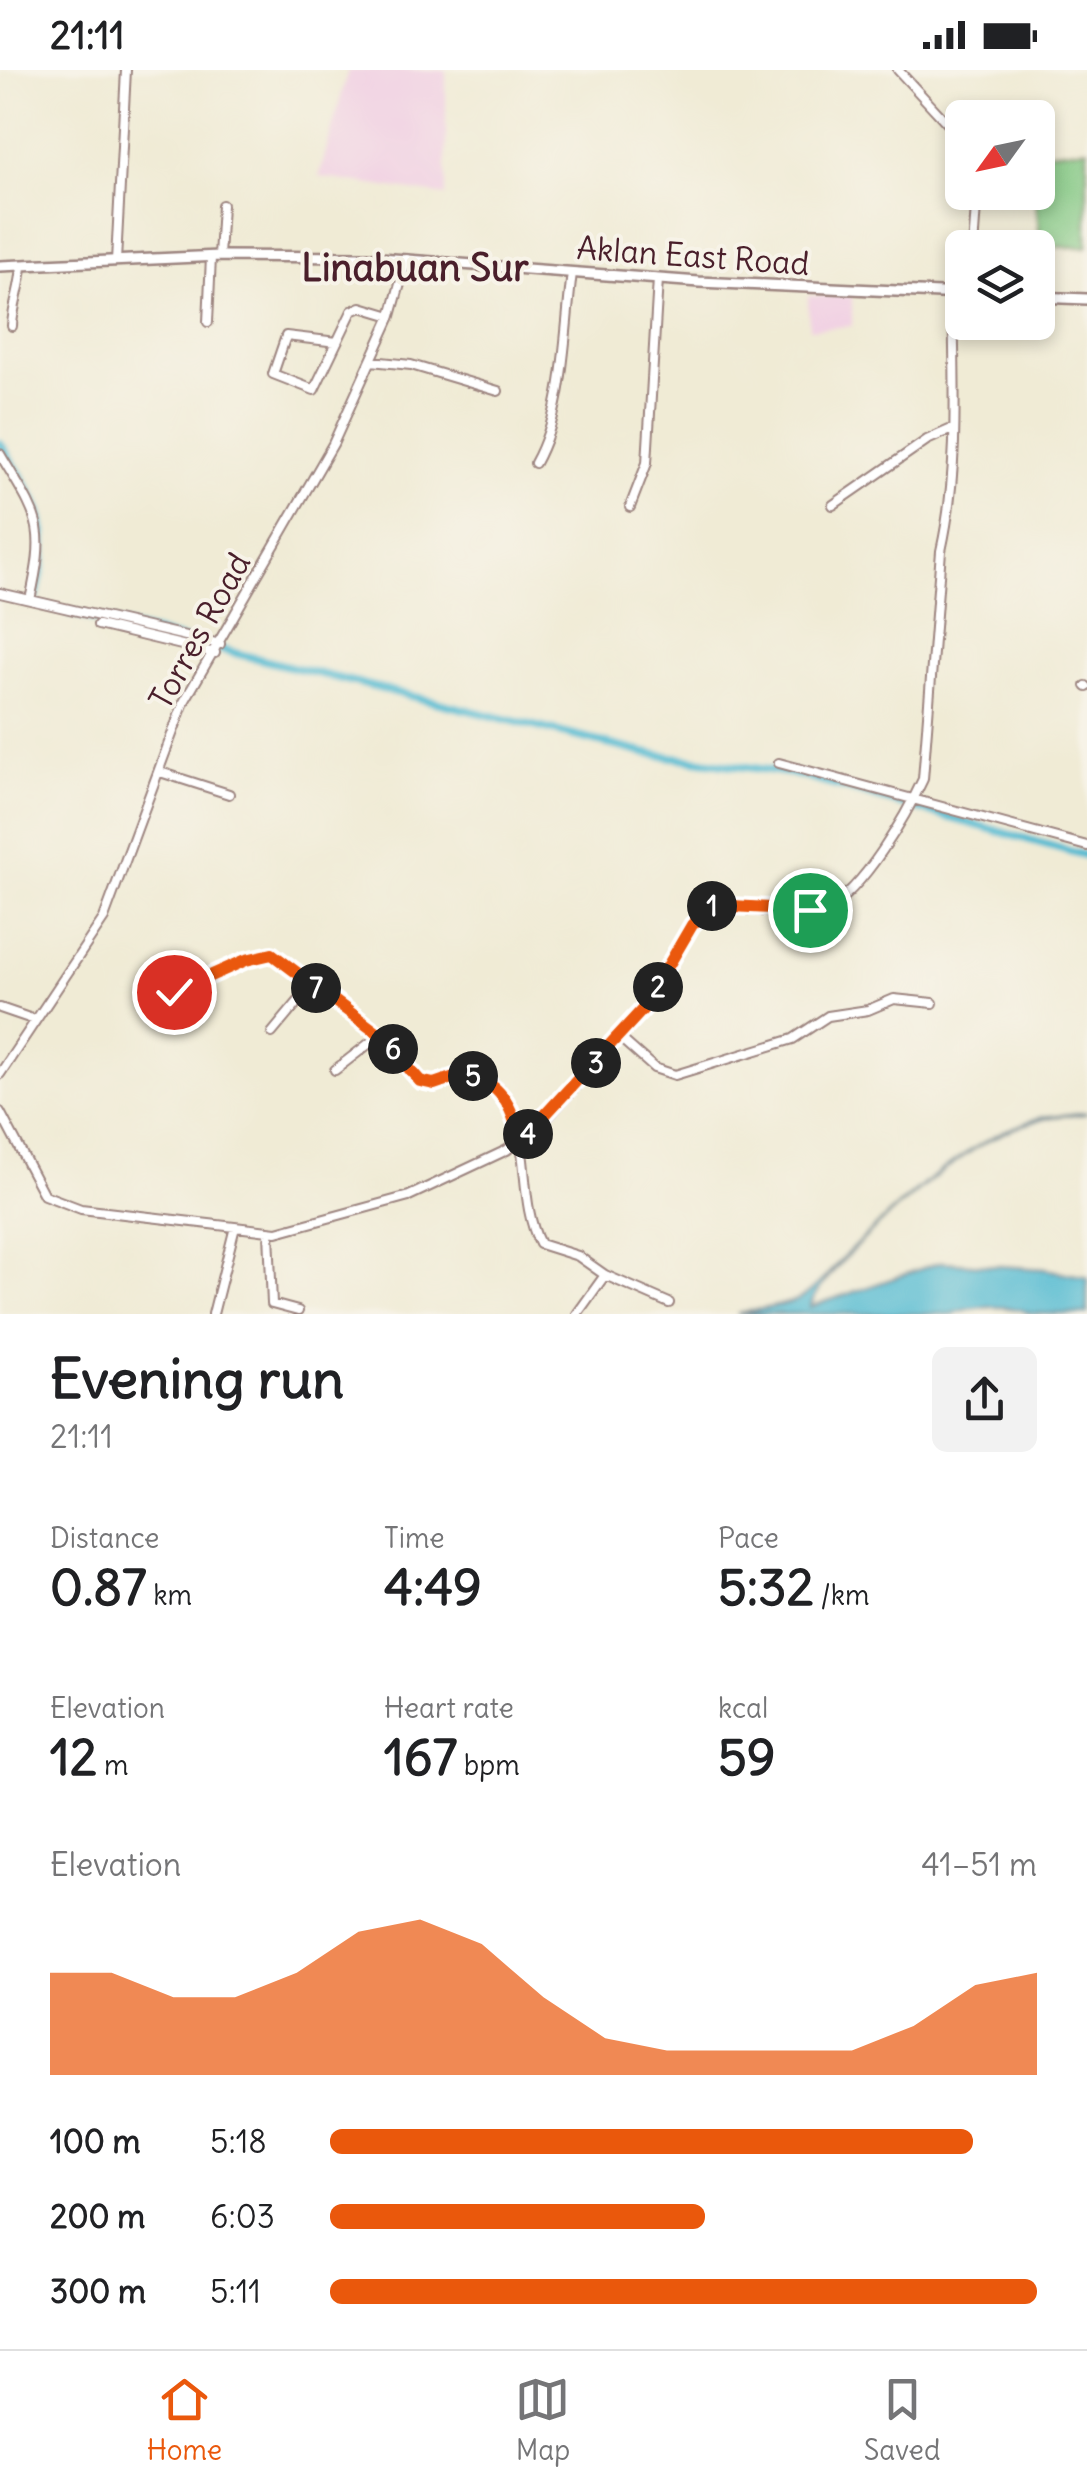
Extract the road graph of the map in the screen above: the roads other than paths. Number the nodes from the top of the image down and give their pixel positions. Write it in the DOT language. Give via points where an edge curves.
graph roads {
  1 [pos="126,70"];
  2 [pos="898,70"];
  3 [pos="945,121"];
  4 [pos="222,204"];
  5 [pos="215,256"];
  6 [pos="406,259"];
  7 [pos="116,261"];
  8 [pos="22,265"];
  9 [pos="0,266"];
  10 [pos="572,273"];
  11 [pos="658,279"];
  12 [pos="945,292"];
  13 [pos="1055,298"];
  14 [pos="1087,299"];
  15 [pos="391,316"];
  16 [pos="208,322"];
  17 [pos="12,326"];
  18 [pos="957,340"];
  19 [pos="337,342"];
  20 [pos="371,361"];
  21 [pos="498,391"];
  22 [pos="954,428"];
  23 [pos="0,454"];
  24 [pos="535,462"];
  25 [pos="833,505"];
  26 [pos="630,507"];
  27 [pos="0,593"];
  28 [pos="30,600"];
  29 [pos="98,625"];
  30 [pos="217,649"];
  31 [pos="779,763"];
  32 [pos="160,772"];
  33 [pos="229,794"];
  34 [pos="912,803"];
  35 [pos="1087,846"];
  36 [pos="312,985"];
  37 [pos="155,994"];
  38 [pos="933,1003"];
  39 [pos="0,1008"];
  40 [pos="36,1020"];
  41 [pos="272,1033"];
  42 [pos="380,1035"];
  43 [pos="619,1038"];
  44 [pos="335,1070"];
  45 [pos="0,1074"];
  46 [pos="0,1112"];
  47 [pos="520,1142"];
  48 [pos="235,1226"];
  49 [pos="269,1232"];
  50 [pos="605,1275"];
  51 [pos="669,1304"];
  52 [pos="298,1311"];
  53 [pos="212,1314"];
  54 [pos="577,1314"];
  1 -- 7 [label="street"];
  2 -- 3 [label="street"];
  4 -- 5 [label="street"];
  5 -- 6 [label="main road, Aklan East Road"];
  5 -- 7 [label="main road, Aklan East Road"];
  5 -- 16 [label="street"];
  6 -- 10 [label="main road, Aklan East Road"];
  6 -- 15 [label="street, Torres Road"];
  7 -- 8 [label="main road, Aklan East Road"];
  8 -- 9 [label="main road, Aklan East Road"];
  8 -- 17 [label="street"];
  10 -- 11 [label="main road, Aklan East Road"];
  10 -- 24 [label="street" via="554,407"];
  11 -- 12 [label="main road, Aklan East Road"];
  11 -- 26 [label="street" via="647,463"];
  13 -- 14 [label="main road"];
  15 -- 19 [label="street" via="357,308"];
  15 -- 20 [label="street, Torres Road"];
  18 -- 22 [label="street"];
  19 -- 19 [label="street" via="286,336 272,374 314,390"];
  20 -- 21 [label="street" via="411,365"];
  20 -- 30 [label="street, Torres Road" via="334,444"];
  22 -- 25 [label="street"];
  22 -- 34 [label="street" via="923,779"];
  23 -- 28 [label="street" via="42,535"];
  27 -- 28 [label="street"];
  28 -- 30 [label="street"];
  29 -- 30 [label="street"];
  30 -- 32 [label="street, Torres Road" via="184,702"];
  31 -- 34 [label="street"];
  32 -- 33 [label="street"];
  32 -- 40 [label="street, Torres Road" via="104,918"];
  34 -- 35 [label="street"];
  34 -- 43 [label="street" via="848,892 826,909 712,905"];
  36 -- 37 [label="street" via="272,954"];
  36 -- 41 [label="street"];
  36 -- 42 [label="street"];
  38 -- 43 [label="street" via="894,999 828,1016 794,1038 674,1075 654,1068"];
  39 -- 40 [label="street"];
  40 -- 45 [label="street, Torres Road"];
  42 -- 44 [label="street"];
  42 -- 47 [label="street" via="420,1081 434,1084 463,1074 493,1085 507,1101"];
  43 -- 47 [label="street"];
  46 -- 48 [label="street" via="31,1176 53,1200 115,1214"];
  47 -- 49 [label="street" via="386,1204"];
  47 -- 50 [label="street" via="540,1244 578,1256"];
  48 -- 49 [label="street"];
  48 -- 53 [label="street"];
  49 -- 52 [label="street" via="272,1304"];
  50 -- 51 [label="street"];
  50 -- 54 [label="street"];
}
